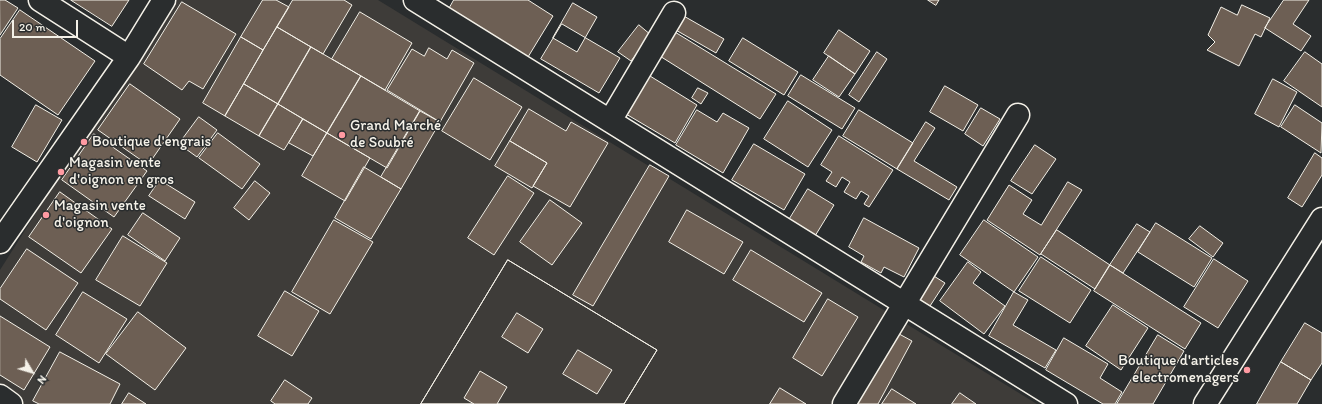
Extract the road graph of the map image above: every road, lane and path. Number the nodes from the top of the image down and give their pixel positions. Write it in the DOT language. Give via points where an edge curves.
graph roads {
  1 [pos="40,0"];
  2 [pos="164,0"];
  3 [pos="415,0"];
  4 [pos="674,13"];
  5 [pos="129,57"];
  6 [pos="1018,115"];
  7 [pos="610,121"];
  8 [pos="1322,219"];
  9 [pos="0,242"];
  10 [pos="904,304"];
  11 [pos="0,396"];
  12 [pos="11,404"];
  13 [pos="844,404"];
  14 [pos="1066,404"];
  15 [pos="1204,404"];
  1 -- 5 [label="street"];
  2 -- 5 [label="street"];
  3 -- 7 [label="street"];
  4 -- 7 [label="street"];
  5 -- 9 [label="street"];
  6 -- 10 [label="street"];
  7 -- 10 [label="street"];
  8 -- 15 [label="street"];
  10 -- 13 [label="street"];
  10 -- 14 [label="street"];
  11 -- 12 [label="street"];
}
